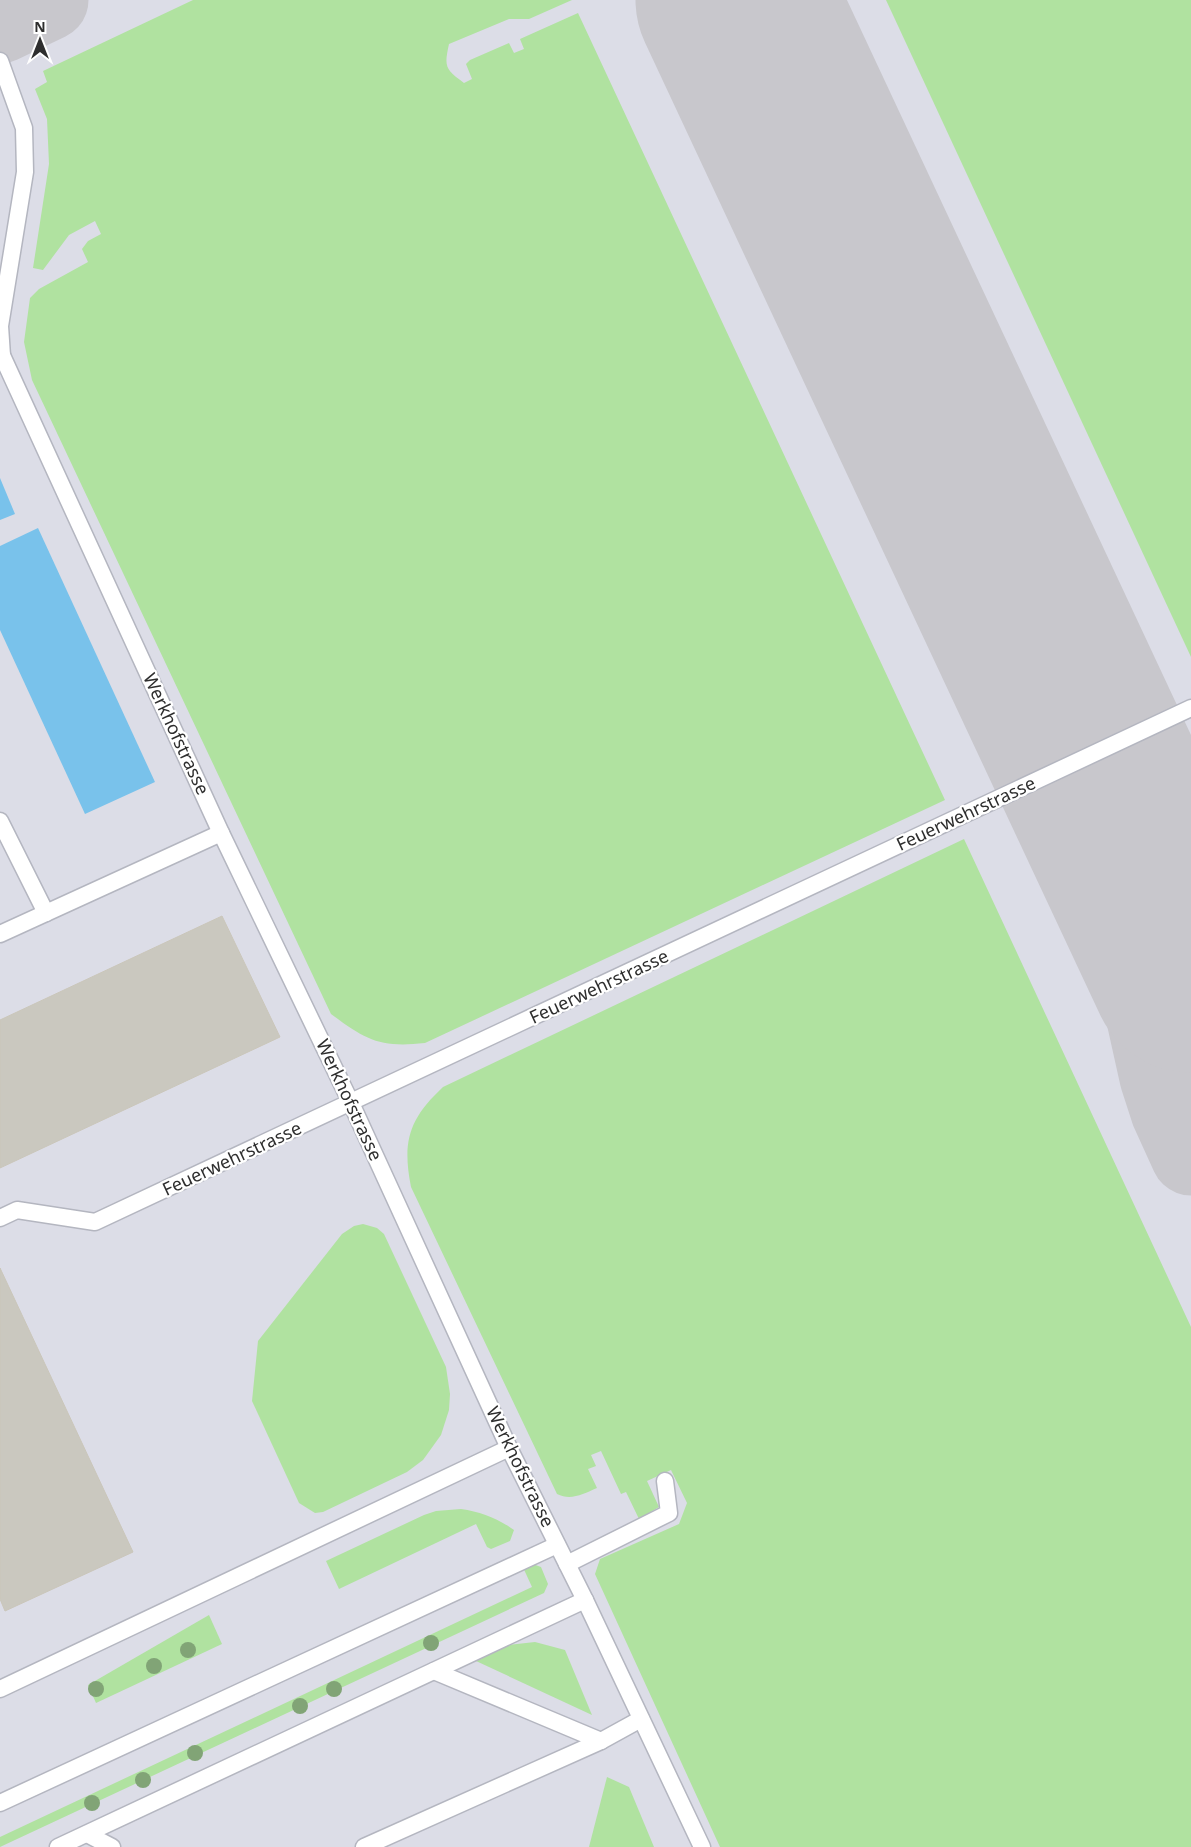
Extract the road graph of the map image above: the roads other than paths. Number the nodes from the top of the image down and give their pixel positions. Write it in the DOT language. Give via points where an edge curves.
graph roads {
  1 [pos="0,61"];
  2 [pos="1,354"];
  3 [pos="1191,708"];
  4 [pos="0,821"];
  5 [pos="221,834"];
  6 [pos="46,913"];
  7 [pos="0,934"];
  8 [pos="351,1103"];
  9 [pos="0,1218"];
  10 [pos="509,1448"];
  11 [pos="665,1481"];
  12 [pos="558,1545"];
  13 [pos="567,1564"];
  14 [pos="585,1600"];
  15 [pos="434,1671"];
  16 [pos="0,1689"];
  17 [pos="641,1719"];
  18 [pos="602,1740"];
  19 [pos="0,1802"];
  20 [pos="87,1834"];
  21 [pos="696,1845"];
  22 [pos="58,1847"];
  23 [pos="112,1847"];
  24 [pos="364,1847"];
  1 -- 2 [label="lane" via="24,128 26,147 25,172 0,326"];
  2 -- 5 [label="lane, Werkhofstrasse"];
  3 -- 8 [label="lane, Feuerwehrstrasse"];
  4 -- 6 [label="lane"];
  5 -- 6 [label="lane"];
  5 -- 8 [label="lane, Werkhofstrasse"];
  6 -- 7 [label="lane"];
  8 -- 9 [label="lane, Feuerwehrstrasse" via="95,1222 17,1210"];
  8 -- 10 [label="lane, Werkhofstrasse"];
  10 -- 12 [label="lane, Werkhofstrasse"];
  10 -- 16 [label="lane"];
  11 -- 13 [label="lane" via="670,1513"];
  12 -- 13 [label="lane, Werkhofstrasse"];
  12 -- 19 [label="lane"];
  13 -- 14 [label="lane, Werkhofstrasse"];
  14 -- 15 [label="lane"];
  14 -- 17 [label="lane, Werkhofstrasse"];
  15 -- 18 [label="lane"];
  15 -- 20 [label="lane"];
  17 -- 18 [label="lane"];
  17 -- 21 [label="lane, Werkhofstrasse"];
  18 -- 24 [label="lane"];
  20 -- 22 [label="lane"];
  20 -- 23 [label="lane"];
}
